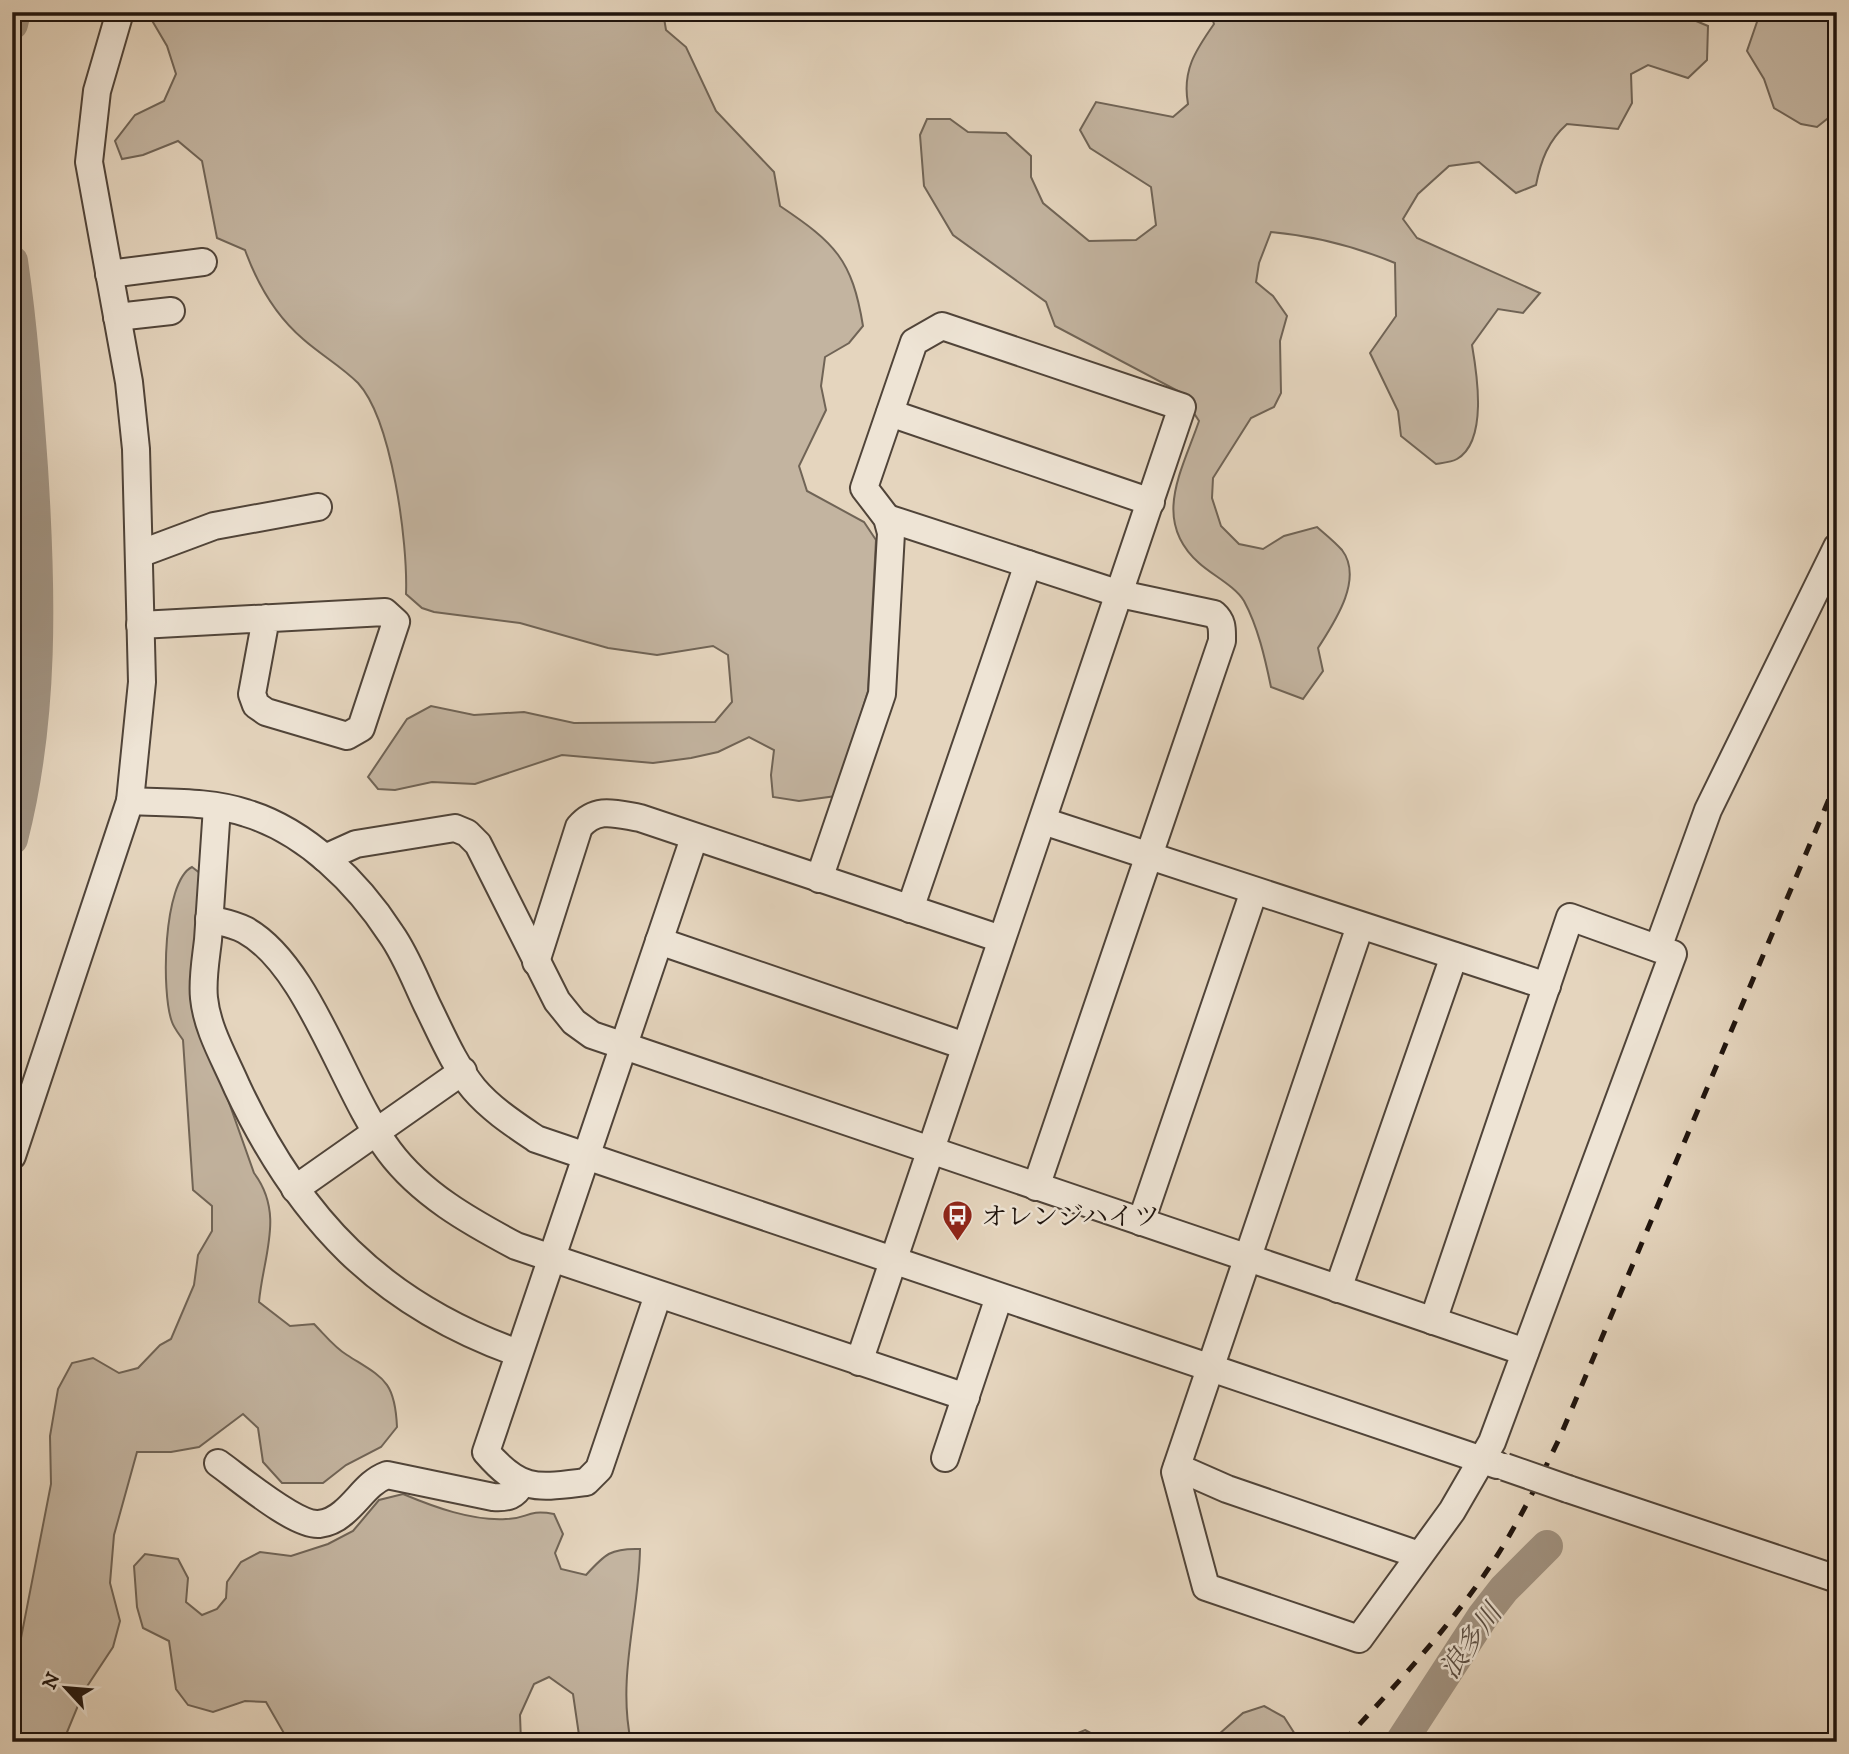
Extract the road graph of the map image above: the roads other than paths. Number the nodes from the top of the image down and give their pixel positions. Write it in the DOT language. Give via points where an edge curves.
graph roads {
  1 [pos="120,12"];
  2 [pos="203,262"];
  3 [pos="109,274"];
  4 [pos="171,311"];
  5 [pos="117,317"];
  6 [pos="890,413"];
  7 [pos="1151,502"];
  8 [pos="318,507"];
  9 [pos="887,518"];
  10 [pos="1837,547"];
  11 [pos="139,554"];
  12 [pos="1028,564"];
  13 [pos="1120,594"];
  14 [pos="266,618"];
  15 [pos="140,625"];
  16 [pos="130,800"];
  17 [pos="217,807"];
  18 [pos="1044,821"];
  19 [pos="694,838"];
  20 [pos="1149,857"];
  21 [pos="326,858"];
  22 [pos="819,879"];
  23 [pos="1254,891"];
  24 [pos="910,909"];
  25 [pos="209,919"];
  26 [pos="1360,926"];
  27 [pos="1001,939"];
  28 [pos="659,942"];
  29 [pos="1658,948"];
  30 [pos="1454,956"];
  31 [pos="536,962"];
  32 [pos="1547,986"];
  33 [pos="965,1046"];
  34 [pos="623,1047"];
  35 [pos="463,1072"];
  36 [pos="376,1131"];
  37 [pos="931,1152"];
  38 [pos="12,1156"];
  39 [pos="583,1157"];
  40 [pos="1036,1187"];
  41 [pos="295,1189"];
  42 [pos="1141,1223"];
  43 [pos="550,1258"];
  44 [pos="1246,1258"];
  45 [pos="894,1262"];
  46 [pos="1338,1289"];
  47 [pos="658,1295"];
  48 [pos="999,1297"];
  49 [pos="1433,1321"];
  50 [pos="1525,1352"];
  51 [pos="518,1353"];
  52 [pos="859,1362"];
  53 [pos="1210,1368"];
  54 [pos="966,1397"];
  55 [pos="945,1458"];
  56 [pos="218,1463"];
  57 [pos="1494,1463"];
  58 [pos="1177,1467"];
  59 [pos="523,1483"];
  60 [pos="1419,1555"];
  61 [pos="1837,1579"];
  1 -- 3 [label="street" via="97,91 89,162"];
  2 -- 3 [label="street"];
  3 -- 5 [label="street"];
  4 -- 5 [label="street"];
  5 -- 11 [label="street" via="136,449"];
  6 -- 7 [label="street"];
  6 -- 7 [label="street" via="914,342 942,326 1182,407"];
  6 -- 9 [label="street" via="864,488"];
  7 -- 13 [label="street"];
  8 -- 11 [label="street" via="214,526"];
  9 -- 12 [label="street"];
  9 -- 22 [label="street" via="892,557 882,694"];
  10 -- 29 [label="street" via="1708,810"];
  11 -- 15 [label="street"];
  12 -- 13 [label="street"];
  12 -- 24 [label="street"];
  13 -- 18 [label="street"];
  13 -- 20 [label="street" via="1213,614 1223,628"];
  14 -- 14 [label="street" via="385,612 396,622 360,728 347,736 256,705 252,694"];
  14 -- 15 [label="street"];
  15 -- 16 [label="street" via="142,682"];
  16 -- 17 [label="street"];
  16 -- 38 [label="street"];
  17 -- 21 [label="street" via="268,822"];
  17 -- 25 [label="street"];
  18 -- 20 [label="street"];
  18 -- 27 [label="street"];
  19 -- 22 [label="street"];
  19 -- 28 [label="street"];
  19 -- 31 [label="street" via="640,818 600,812 588,816 579,827"];
  20 -- 23 [label="street"];
  20 -- 40 [label="street"];
  21 -- 31 [label="street" via="356,844 455,828 467,833 478,844"];
  21 -- 35 [label="street" via="392,935"];
  22 -- 24 [label="street"];
  23 -- 26 [label="street"];
  23 -- 42 [label="street"];
  24 -- 27 [label="street"];
  25 -- 36 [label="street" via="244,930 281,960 298,983"];
  25 -- 41 [label="street" via="204,995 216,1042 252,1119"];
  26 -- 30 [label="street"];
  26 -- 44 [label="street"];
  27 -- 33 [label="street"];
  28 -- 33 [label="street"];
  28 -- 34 [label="street"];
  29 -- 32 [label="street" via="1570,917"];
  29 -- 50 [label="street" via="1673,954"];
  30 -- 32 [label="street"];
  30 -- 46 [label="street"];
  31 -- 34 [label="street" via="574,1022"];
  32 -- 49 [label="street"];
  33 -- 37 [label="street"];
  34 -- 37 [label="street"];
  34 -- 39 [label="street"];
  35 -- 36 [label="street"];
  35 -- 39 [label="street" via="502,1115 536,1139"];
  36 -- 41 [label="street"];
  36 -- 43 [label="street" via="413,1177 452,1210 516,1246"];
  37 -- 40 [label="street"];
  37 -- 45 [label="street"];
  39 -- 43 [label="street"];
  39 -- 45 [label="street"];
  40 -- 42 [label="street"];
  41 -- 51 [label="street" via="344,1250 388,1285 480,1340"];
  42 -- 44 [label="street"];
  43 -- 47 [label="street"];
  43 -- 51 [label="street"];
  44 -- 46 [label="street"];
  44 -- 53 [label="street"];
  45 -- 48 [label="street"];
  45 -- 52 [label="street"];
  46 -- 49 [label="street"];
  47 -- 52 [label="street"];
  47 -- 59 [label="street" via="599,1468 586,1482"];
  48 -- 53 [label="street"];
  48 -- 54 [label="street"];
  49 -- 50 [label="street"];
  50 -- 57 [label="street"];
  51 -- 59 [label="street" via="486,1452 507,1476"];
  52 -- 54 [label="street"];
  53 -- 57 [label="street"];
  53 -- 58 [label="street"];
  54 -- 55 [label="street"];
  56 -- 59 [label="street" via="300,1520 317,1525 338,1516 376,1479 387,1475 507,1498"];
  57 -- 60 [label="street"];
  57 -- 61 [label="street, bridge"];
  58 -- 60 [label="street" via="1227,1489"];
  58 -- 60 [label="street" via="1206,1587 1359,1639"];
}
